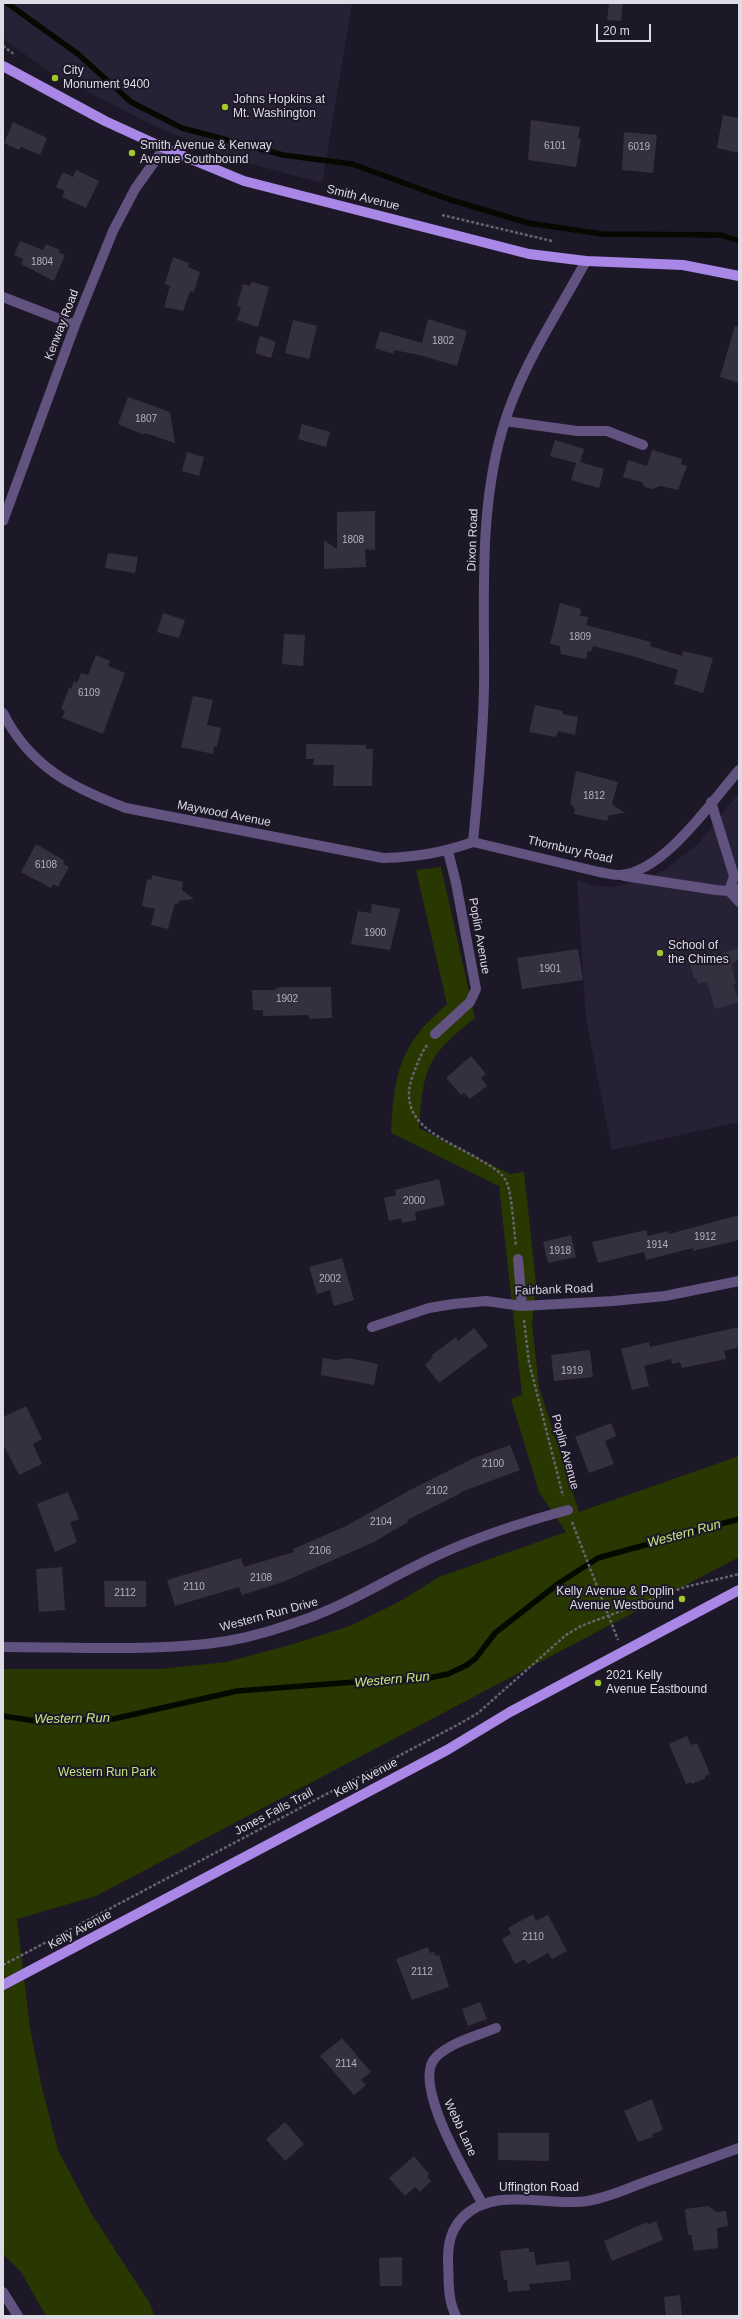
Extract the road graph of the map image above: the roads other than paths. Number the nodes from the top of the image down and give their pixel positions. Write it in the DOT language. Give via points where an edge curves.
graph roads {
  1 [pos="3,66"];
  2 [pos="164,148"];
  3 [pos="586,261"];
  4 [pos="739,276"];
  5 [pos="3,297"];
  6 [pos="75,326"];
  7 [pos="506,421"];
  8 [pos="643,445"];
  9 [pos="3,520"];
  10 [pos="3,713"];
  11 [pos="6,724"];
  12 [pos="739,770"];
  13 [pos="711,802"];
  14 [pos="473,842"];
  15 [pos="448,851"];
  16 [pos="620,875"];
  17 [pos="734,890"];
  18 [pos="739,902"];
  19 [pos="435,1034"];
  20 [pos="518,1259"];
  21 [pos="739,1280"];
  22 [pos="522,1306"];
  23 [pos="372,1327"];
  24 [pos="568,1510"];
  25 [pos="739,1590"];
  26 [pos="3,1647"];
  27 [pos="3,1985"];
  28 [pos="496,2028"];
  29 [pos="739,2148"];
  30 [pos="482,2203"];
  31 [pos="3,2292"];
  32 [pos="18,2316"];
  33 [pos="456,2316"];
  1 -- 2 [label="main road, Smith Avenue" via="105,121"];
  2 -- 3 [label="main road, Smith Avenue" via="244,180 297,195 529,254"];
  2 -- 6 [label="street, Kenway Road" via="135,189 113,231"];
  3 -- 4 [label="main road, Smith Avenue" via="683,265"];
  3 -- 7 [label="street, Dixon Road" via="520,380"];
  5 -- 6 [label="street"];
  6 -- 9 [label="street, Kenway Road"];
  7 -- 8 [label="street" via="577,431 607,431"];
  7 -- 14 [label="street, Dixon Road" via="488,504 481,755"];
  10 -- 11 [label="street, Maywood Avenue"];
  11 -- 15 [label="street, Maywood Avenue" via="31,753 55,775 87,794 126,808 383,858 420,857"];
  12 -- 13 [label="street, Thornbury Road"];
  13 -- 16 [label="street, Thornbury Road" via="657,860 638,870"];
  13 -- 17 [label="street" via="734,876"];
  14 -- 15 [label="street, Maywood Avenue"];
  14 -- 16 [label="street, Thornbury Road"];
  15 -- 19 [label="street, Poplin Avenue" via="476,988 470,1002"];
  16 -- 17 [label="street"];
  17 -- 18 [label="street"];
  20 -- 22 [label="street"];
  21 -- 22 [label="street, Fairbank Road" via="664,1296"];
  22 -- 23 [label="street, Fairbank Road" via="486,1301 453,1304 429,1308"];
  24 -- 26 [label="street, Western Run Drive" via="512,1525 476,1539 436,1556 332,1610 250,1636 207,1644 164,1647"];
  25 -- 27 [label="main road, Kelly Avenue" via="517,1708 447,1750"];
  28 -- 30 [label="street, Webb Lane" via="447,2049 435,2058 429,2070 428,2084 434,2106"];
  29 -- 30 [label="street, Uffington Road" via="588,2201 502,2200"];
  30 -- 33 [label="street, Uffington Road" via="457,2223 450,2236 450,2300"];
  31 -- 32 [label="street"];
}
